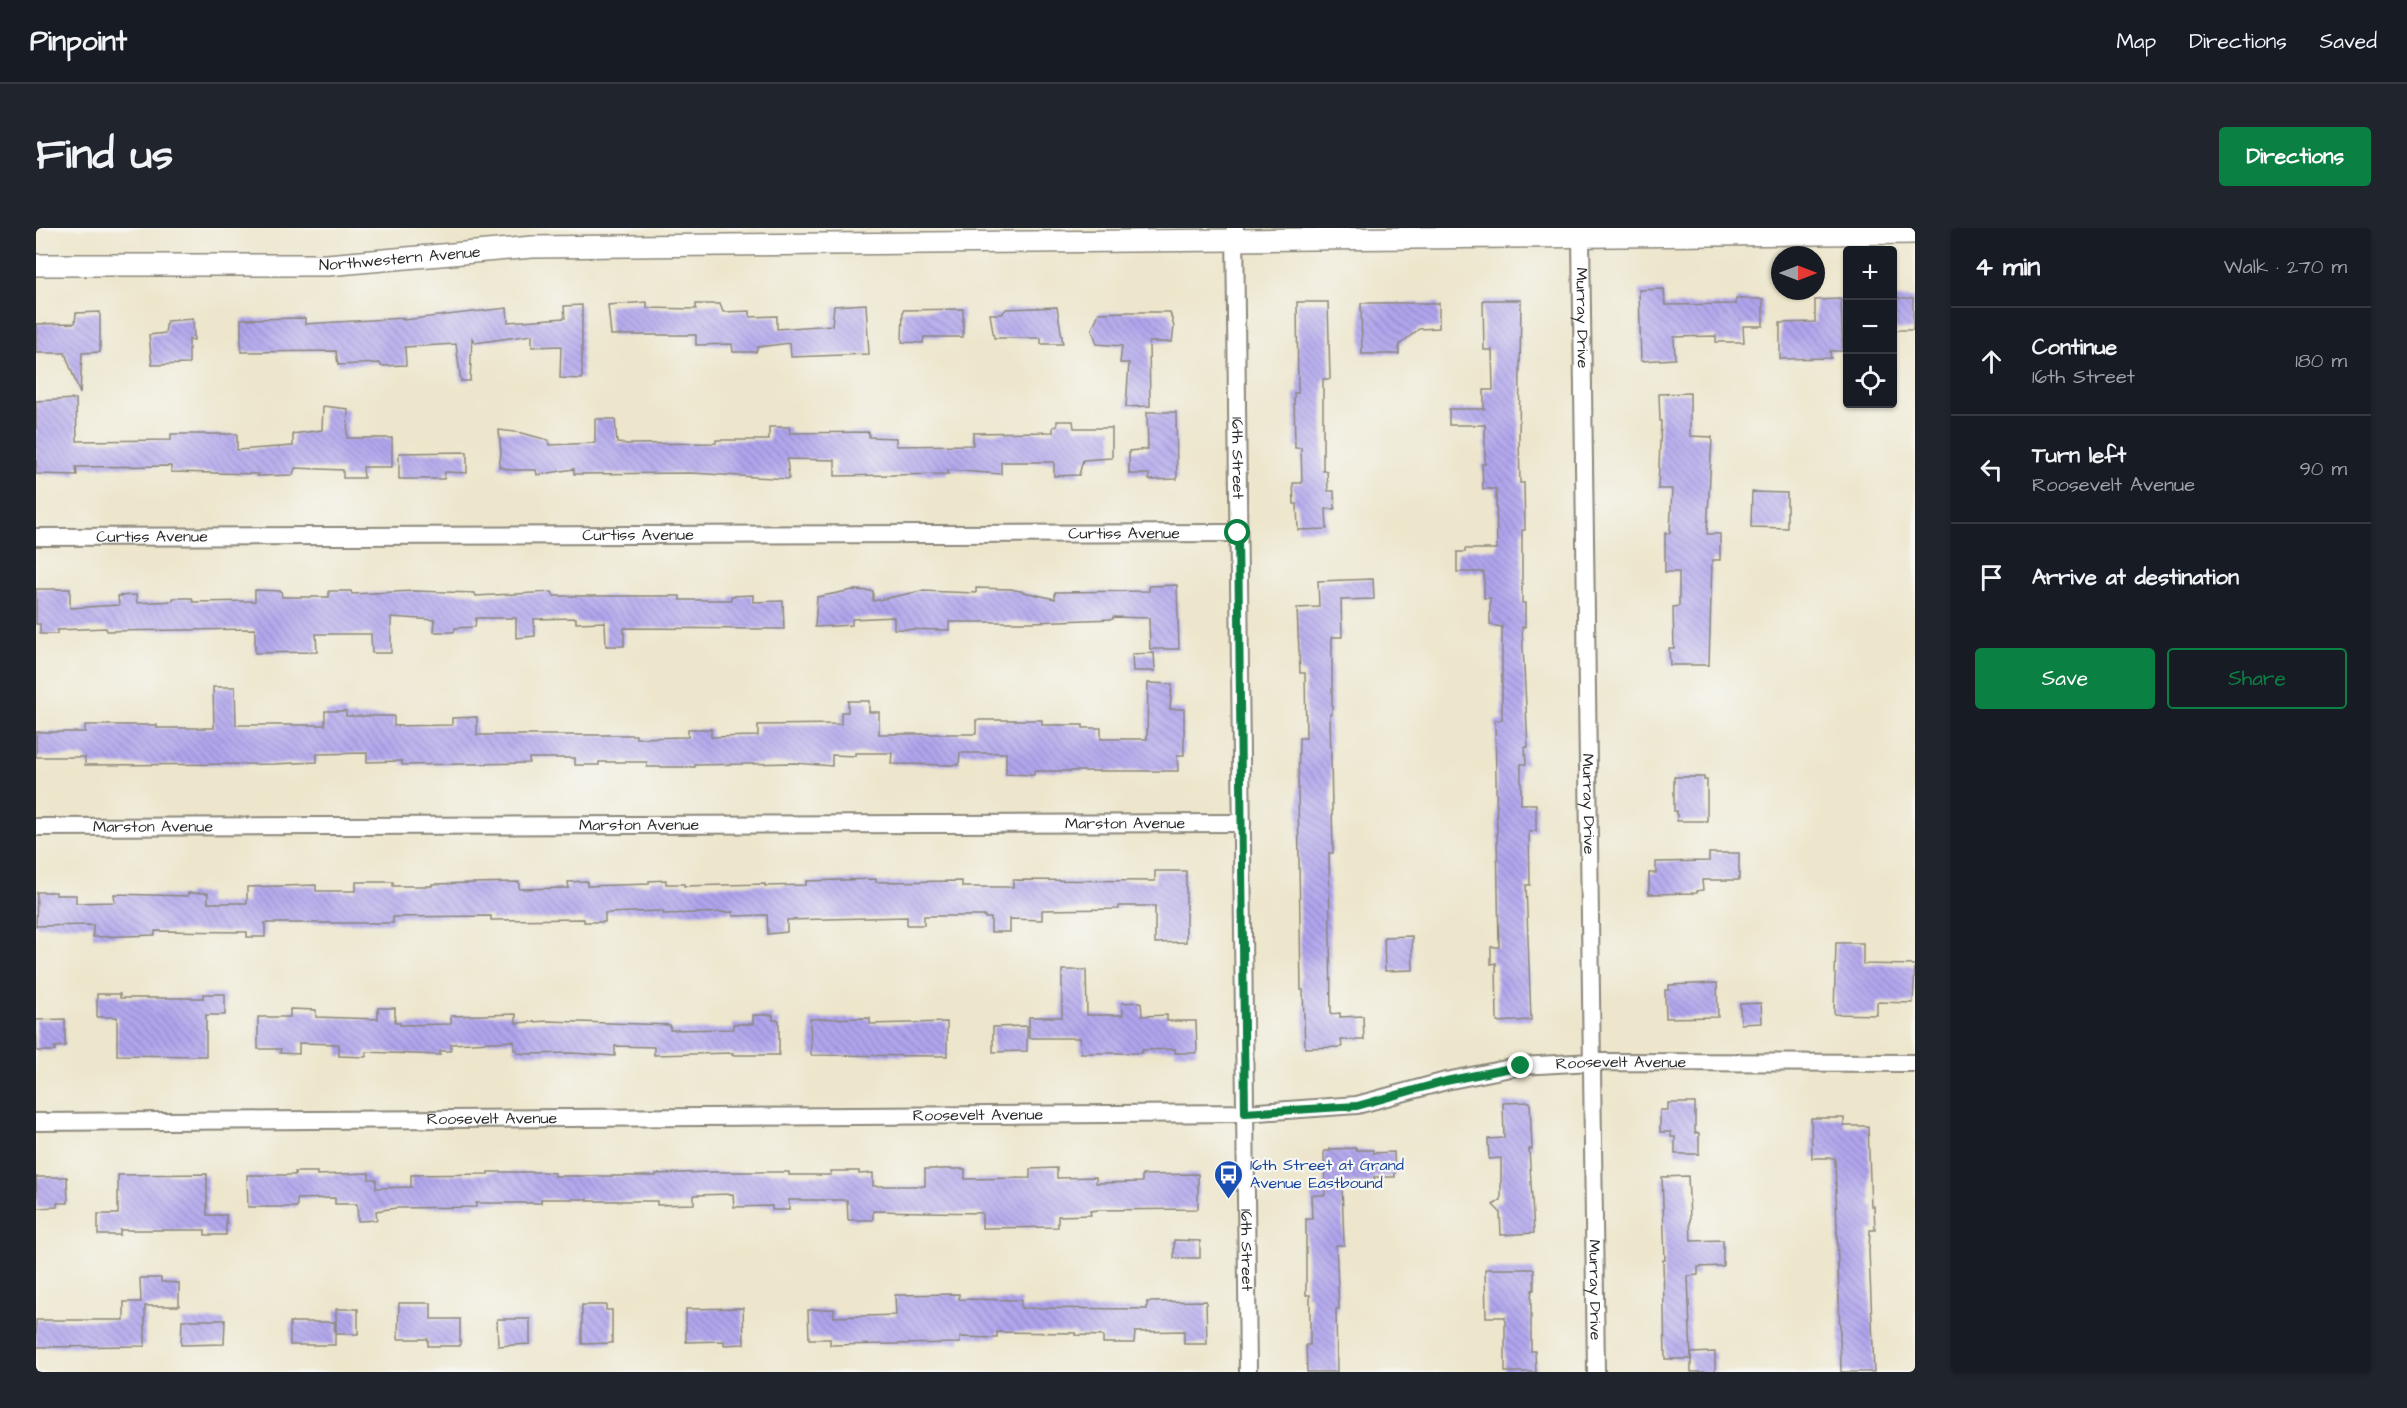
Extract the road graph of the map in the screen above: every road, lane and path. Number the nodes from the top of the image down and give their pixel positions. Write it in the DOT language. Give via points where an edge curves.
graph roads {
  1 [pos="1915,233"];
  2 [pos="1235,234"];
  3 [pos="1581,237"];
  4 [pos="36,265"];
  5 [pos="1238,533"];
  6 [pos="36,537"];
  7 [pos="1242,823"];
  8 [pos="36,827"];
  9 [pos="1592,1062"];
  10 [pos="1915,1063"];
  11 [pos="1245,1113"];
  12 [pos="36,1122"];
  13 [pos="1248,1372"];
  14 [pos="1596,1372"];
  1 -- 3 [label="street, Northwestern Avenue"];
  2 -- 3 [label="street, Northwestern Avenue"];
  2 -- 4 [label="street, Northwestern Avenue" via="532,246 327,265"];
  2 -- 5 [label="street, 16th Street"];
  3 -- 9 [label="street, Murray Drive"];
  5 -- 6 [label="street, Curtiss Avenue"];
  5 -- 7 [label="street, 16th Street"];
  7 -- 8 [label="street, Marston Avenue"];
  7 -- 11 [label="street, 16th Street"];
  9 -- 10 [label="street, Roosevelt Avenue"];
  9 -- 11 [label="street, Roosevelt Avenue" via="1521,1066 1446,1081 1357,1106"];
  9 -- 14 [label="street, Murray Drive"];
  11 -- 12 [label="street, Roosevelt Avenue"];
  11 -- 13 [label="street, 16th Street"];
}
